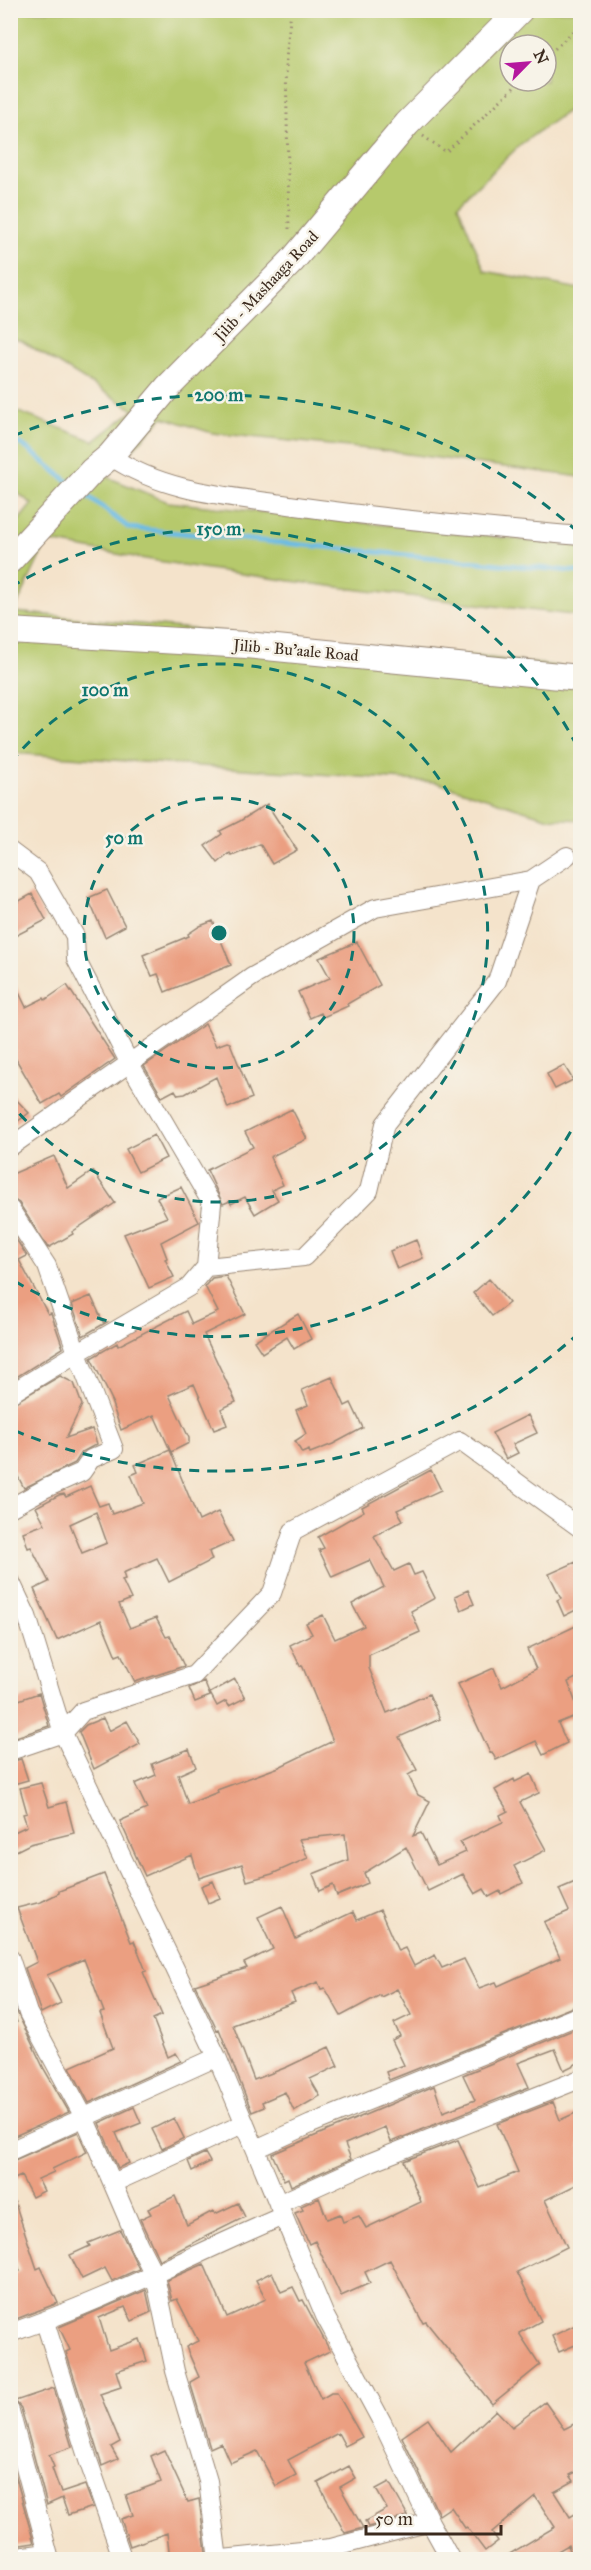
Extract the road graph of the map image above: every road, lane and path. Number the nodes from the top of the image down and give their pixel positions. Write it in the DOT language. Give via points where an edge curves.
graph roads {
  1 [pos="291,10"];
  2 [pos="520,10"];
  3 [pos="580,25"];
  4 [pos="558,46"];
  5 [pos="508,93"];
  6 [pos="407,124"];
  7 [pos="292,261"];
  8 [pos="101,463"];
  9 [pos="580,536"];
  10 [pos="10,560"];
  11 [pos="10,631"];
  12 [pos="580,678"];
  13 [pos="10,851"];
  14 [pos="567,856"];
  15 [pos="531,880"];
  16 [pos="130,1064"];
  17 [pos="10,1147"];
  18 [pos="10,1209"];
  19 [pos="206,1267"];
  20 [pos="77,1353"];
  21 [pos="10,1394"];
  22 [pos="10,1508"];
  23 [pos="580,1528"];
  24 [pos="10,1580"];
  25 [pos="19,1619"];
  26 [pos="63,1733"];
  27 [pos="10,1751"];
  28 [pos="10,1959"];
  29 [pos="580,2015"];
  30 [pos="19,2016"];
  31 [pos="218,2057"];
  32 [pos="580,2079"];
  33 [pos="85,2119"];
  34 [pos="245,2123"];
  35 [pos="256,2149"];
  36 [pos="10,2151"];
  37 [pos="113,2183"];
  38 [pos="281,2210"];
  39 [pos="155,2276"];
  40 [pos="45,2322"];
  41 [pos="10,2333"];
  42 [pos="10,2411"];
  43 [pos="430,2522"];
  44 [pos="49,2556"];
  45 [pos="10,2558"];
  46 [pos="123,2559"];
  47 [pos="217,2559"];
  48 [pos="451,2559"];
  1 -- 7 [label="path" via="286,60 287,208"];
  2 -- 6 [label="main road, Jilib - Mashaaga Road"];
  3 -- 4 [label="path"];
  5 -- 6 [label="path" via="446,152"];
  6 -- 7 [label="main road, Jilib - Mashaaga Road"];
  7 -- 8 [label="main road, Jilib - Mashaaga Road" via="168,387"];
  8 -- 9 [label="street" via="174,487 391,520"];
  8 -- 10 [label="main road, Jilib - Mashaaga Road"];
  11 -- 12 [label="main road, Jilib - Bu'aale Road" via="246,645"];
  13 -- 16 [label="street" via="38,872 75,936 76,959"];
  14 -- 15 [label="street"];
  15 -- 16 [label="street" via="375,908 252,977"];
  15 -- 19 [label="street" via="497,981 385,1124 369,1191 304,1257"];
  16 -- 17 [label="street"];
  16 -- 19 [label="street" via="212,1204"];
  18 -- 20 [label="street" via="47,1266"];
  19 -- 20 [label="street" via="189,1287"];
  20 -- 21 [label="street"];
  20 -- 22 [label="street" via="114,1449 91,1459 82,1472"];
  23 -- 26 [label="street" via="460,1441 292,1531 272,1593 194,1675 83,1711"];
  24 -- 25 [label="street"];
  25 -- 26 [label="street"];
  26 -- 27 [label="street"];
  26 -- 31 [label="street"];
  28 -- 30 [label="street"];
  29 -- 35 [label="street"];
  30 -- 33 [label="street"];
  31 -- 33 [label="street"];
  31 -- 34 [label="street"];
  32 -- 38 [label="street" via="371,2162"];
  33 -- 36 [label="street"];
  33 -- 37 [label="street"];
  34 -- 35 [label="street"];
  34 -- 37 [label="street"];
  35 -- 38 [label="street"];
  37 -- 39 [label="street"];
  38 -- 39 [label="street"];
  38 -- 43 [label="street" via="324,2316 382,2422"];
  39 -- 40 [label="street"];
  39 -- 47 [label="street" via="175,2371 208,2481"];
  40 -- 41 [label="street"];
  40 -- 46 [label="street"];
  42 -- 44 [label="street"];
  43 -- 47 [label="street" via="330,2548"];
  43 -- 48 [label="street"];
  44 -- 45 [label="street"];
}
